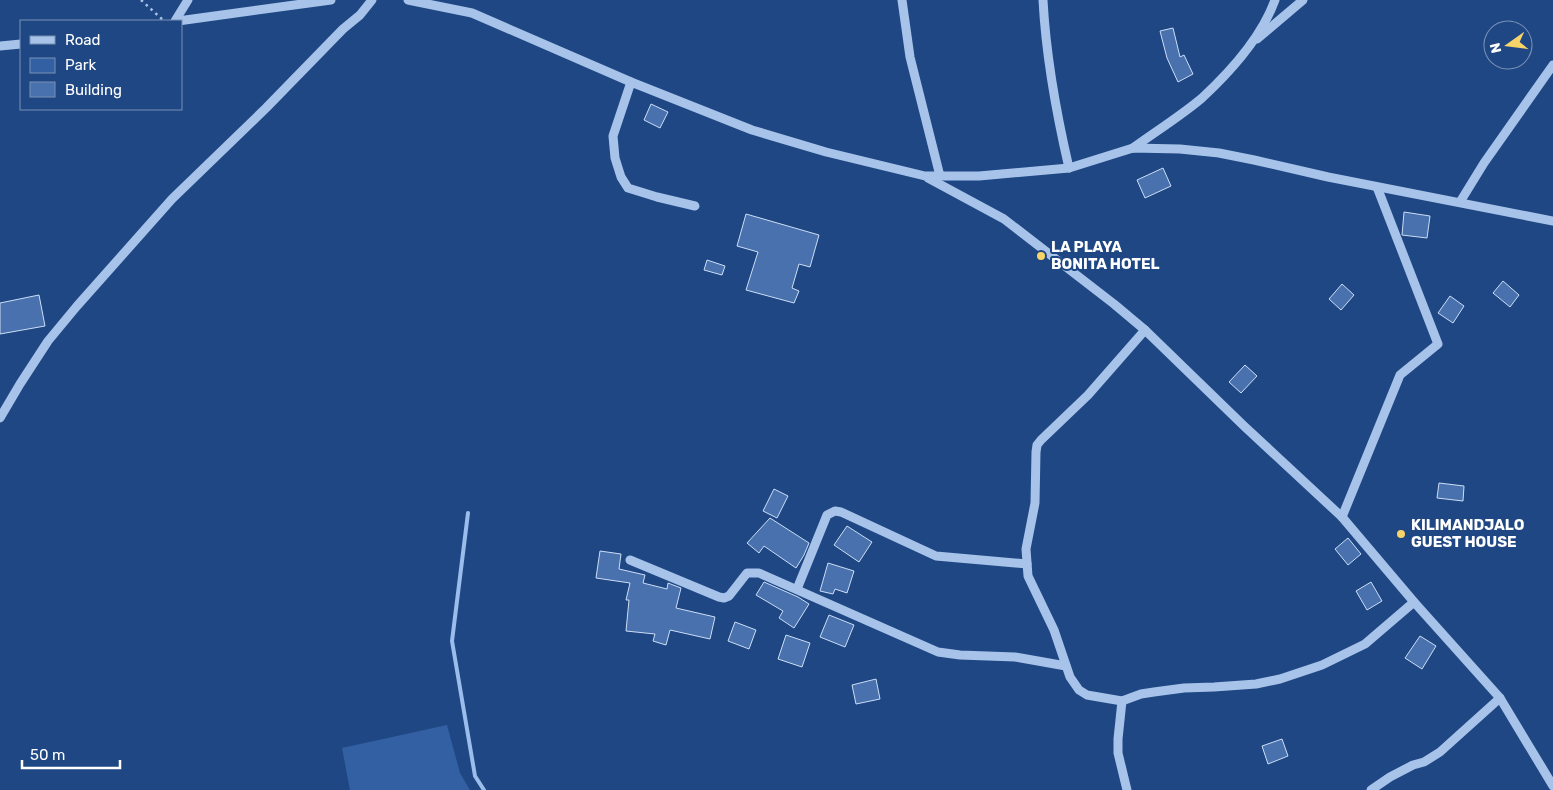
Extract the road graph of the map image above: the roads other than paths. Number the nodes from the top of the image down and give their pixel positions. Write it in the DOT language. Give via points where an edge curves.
graph roads {
  1 [pos="188,0"];
  2 [pos="332,0"];
  3 [pos="372,0"];
  4 [pos="408,0"];
  5 [pos="902,0"];
  6 [pos="1043,0"];
  7 [pos="1275,0"];
  8 [pos="1303,0"];
  9 [pos="178,20"];
  10 [pos="182,20"];
  11 [pos="20,44"];
  12 [pos="0,46"];
  13 [pos="1249,46"];
  14 [pos="1553,65"];
  15 [pos="630,82"];
  16 [pos="1133,148"];
  17 [pos="1069,168"];
  18 [pos="925,176"];
  19 [pos="940,176"];
  20 [pos="1377,187"];
  21 [pos="1460,202"];
  22 [pos="695,206"];
  23 [pos="1553,221"];
  24 [pos="1146,330"];
  25 [pos="0,418"];
  26 [pos="1342,517"];
  27 [pos="630,560"];
  28 [pos="1027,564"];
  29 [pos="797,589"];
  30 [pos="1414,602"];
  31 [pos="1066,666"];
  32 [pos="1500,698"];
  33 [pos="1122,701"];
  34 [pos="1553,786"];
  35 [pos="1127,790"];
  36 [pos="1371,790"];
  1 -- 9 [label="street"];
  2 -- 10 [label="street"];
  3 -- 25 [label="street" via="172,199 96,284 48,340"];
  4 -- 15 [label="street" via="472,13"];
  5 -- 19 [label="street" via="910,57"];
  6 -- 17 [label="street" via="1045,36"];
  7 -- 13 [label="street" via="1270,15"];
  8 -- 13 [label="street"];
  11 -- 12 [label="street"];
  13 -- 16 [label="street" via="1201,98"];
  14 -- 21 [label="street"];
  15 -- 18 [label="street" via="752,130"];
  15 -- 22 [label="street" via="613,136 621,177 628,188"];
  16 -- 17 [label="street"];
  16 -- 20 [label="street" via="1219,153"];
  17 -- 19 [label="street"];
  18 -- 19 [label="street"];
  18 -- 24 [label="street" via="1004,219"];
  20 -- 21 [label="street"];
  20 -- 26 [label="street" via="1438,344 1400,375"];
  21 -- 23 [label="street"];
  24 -- 26 [label="street"];
  24 -- 28 [label="street" via="1038,445"];
  26 -- 30 [label="street"];
  27 -- 29 [label="street" via="724,598 752,572"];
  28 -- 29 [label="street" via="936,556 835,511 827,515"];
  28 -- 31 [label="street" via="1028,576 1054,630"];
  29 -- 31 [label="street" via="938,652 1016,658"];
  30 -- 32 [label="street"];
  30 -- 33 [label="street" via="1364,644 1298,674 1256,684 1154,692"];
  31 -- 33 [label="street" via="1079,690 1087,695"];
  32 -- 34 [label="street"];
  32 -- 36 [label="street" via="1440,752"];
  33 -- 35 [label="street" via="1118,752"];
}
